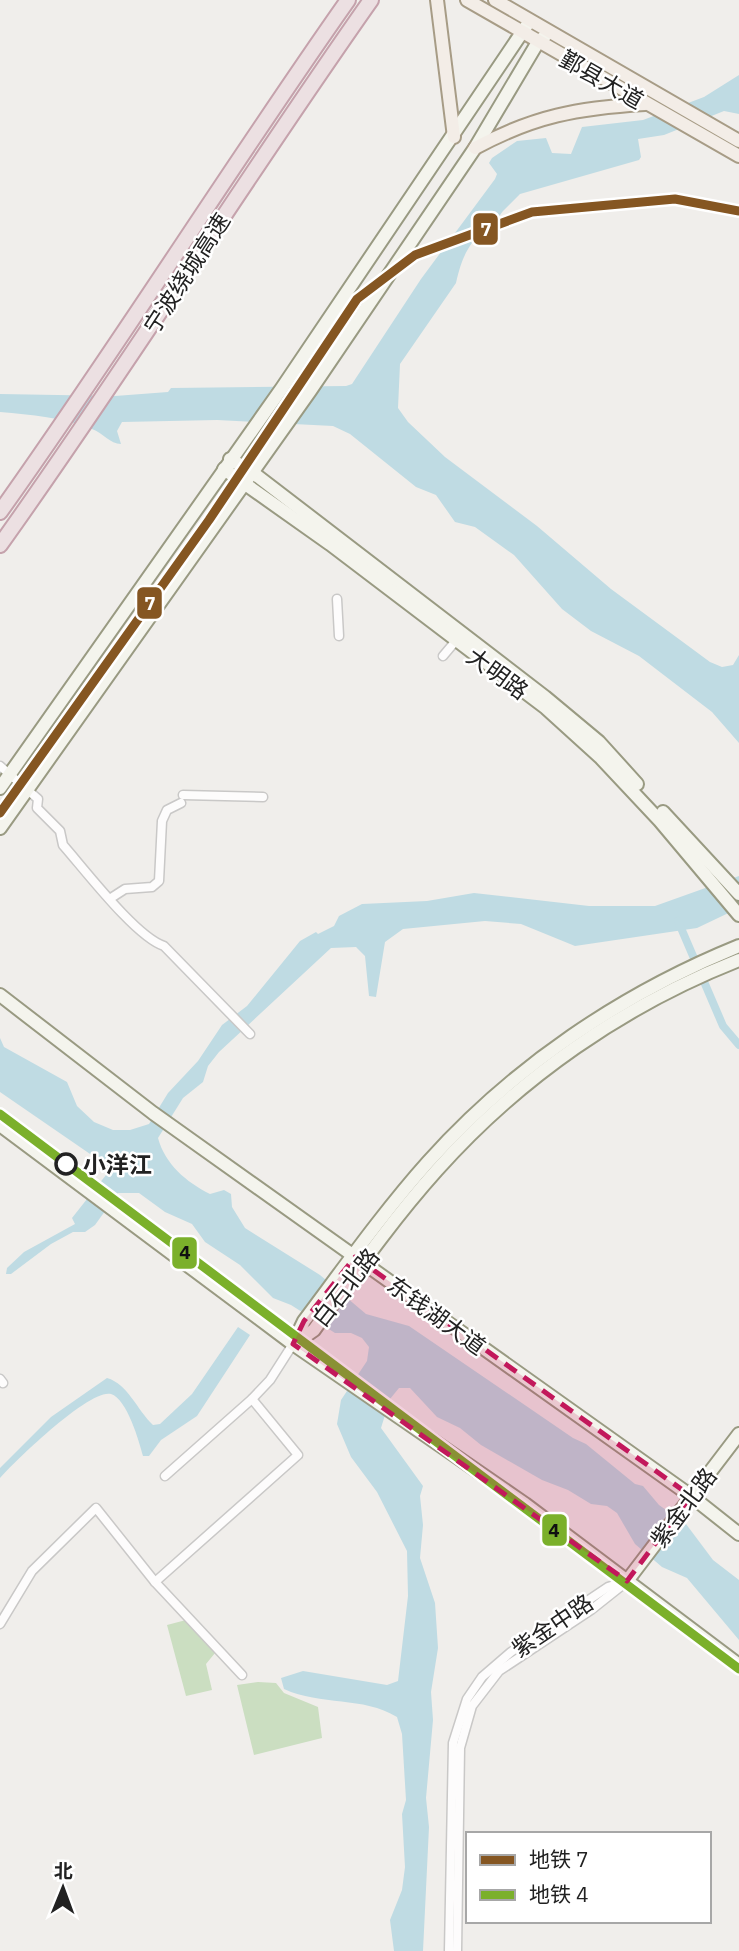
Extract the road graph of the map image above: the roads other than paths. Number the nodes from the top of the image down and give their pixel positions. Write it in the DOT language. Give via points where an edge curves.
graph roads {
  1 [pos="348,0"];
  2 [pos="371,0"];
  3 [pos="437,0"];
  4 [pos="467,0"];
  5 [pos="495,0"];
  6 [pos="530,20"];
  7 [pos="522,32"];
  8 [pos="552,32"];
  9 [pos="538,42"];
  10 [pos="650,106"];
  11 [pos="454,137"];
  12 [pos="739,141"];
  13 [pos="475,148"];
  14 [pos="739,156"];
  15 [pos="227,464"];
  16 [pos="252,472"];
  17 [pos="242,484"];
  18 [pos="0,512"];
  19 [pos="0,545"];
  20 [pos="337,599"];
  21 [pos="339,636"];
  22 [pos="458,638"];
  23 [pos="443,656"];
  24 [pos="4,771"];
  25 [pos="0,788"];
  26 [pos="26,789"];
  27 [pos="263,797"];
  28 [pos="0,828"];
  29 [pos="717,879"];
  30 [pos="739,894"];
  31 [pos="111,898"];
  32 [pos="739,915"];
  33 [pos="739,946"];
  34 [pos="739,960"];
  35 [pos="711,964"];
  36 [pos="0,984"];
  37 [pos="5,999"];
  38 [pos="247,1031"];
  39 [pos="0,1125"];
  40 [pos="359,1260"];
  41 [pos="293,1345"];
  42 [pos="252,1399"];
  43 [pos="739,1434"];
  44 [pos="165,1476"];
  45 [pos="691,1496"];
  46 [pos="739,1534"];
  47 [pos="627,1581"];
  48 [pos="155,1582"];
  49 [pos="0,1624"];
  50 [pos="739,1665"];
  51 [pos="242,1675"];
  52 [pos="449,1951"];
  53 [pos="457,1951"];
  1 -- 18 [label="highway, 宁波绕城高速"];
  2 -- 19 [label="highway, 宁波绕城高速"];
  3 -- 11 [label="main road"];
  4 -- 7 [label="main road, 鄞县大道"];
  5 -- 6 [label="main road, 鄞县大道"];
  6 -- 7 [label="main road"];
  6 -- 8 [label="main road, 鄞县大道"];
  7 -- 9 [label="main road, 鄞县大道"];
  7 -- 11 [label="main road"];
  8 -- 9 [label="main road"];
  8 -- 12 [label="main road, 鄞县大道"];
  9 -- 10 [label="main road, 鄞县大道"];
  9 -- 13 [label="main road"];
  10 -- 13 [label="main road" via="592,107 530,121"];
  10 -- 14 [label="main road, 鄞县大道"];
  11 -- 15 [label="main road"];
  13 -- 16 [label="main road"];
  15 -- 16 [label="main road, 大明路"];
  15 -- 17 [label="main road, 大明路"];
  15 -- 24 [label="main road"];
  16 -- 17 [label="main road"];
  16 -- 22 [label="main road, 大明路"];
  17 -- 22 [label="main road, 大明路"];
  17 -- 26 [label="main road"];
  20 -- 21 [label="street"];
  22 -- 23 [label="street"];
  22 -- 29 [label="main road, 大明路" via="600,757"];
  24 -- 25 [label="main road"];
  24 -- 26 [label="street"];
  26 -- 28 [label="main road"];
  26 -- 31 [label="street" via="60,831 63,845"];
  27 -- 31 [label="street" via="182,799 167,810 162,821 159,881 152,887 125,889"];
  29 -- 30 [label="main road, 大明路"];
  29 -- 32 [label="main road, 大明路"];
  31 -- 38 [label="street"];
  33 -- 35 [label="main road, 白石北路"];
  34 -- 35 [label="main road, 白石北路"];
  35 -- 40 [label="main road, 白石北路" via="680,978 596,1033 504,1105 437,1170"];
  36 -- 37 [label="main road"];
  37 -- 40 [label="main road, 东钱湖大道" via="173,1128"];
  39 -- 41 [label="main road"];
  40 -- 41 [label="main road, 白石北路"];
  40 -- 45 [label="main road, 东钱湖大道"];
  41 -- 42 [label="street"];
  41 -- 47 [label="main road" via="525,1504"];
  42 -- 44 [label="street"];
  42 -- 48 [label="street" via="298,1455"];
  43 -- 45 [label="main road, 紫金北路"];
  45 -- 46 [label="main road, 东钱湖大道"];
  45 -- 47 [label="main road, 紫金北路"];
  47 -- 50 [label="main road"];
  47 -- 52 [label="street, 紫金中路" via="608,1587 511,1652 482,1677 467,1699 453,1743"];
  47 -- 53 [label="street, 紫金中路" via="499,1671 472,1706 460,1748"];
  48 -- 49 [label="street" via="96,1508 33,1571"];
  48 -- 51 [label="street"];
}
